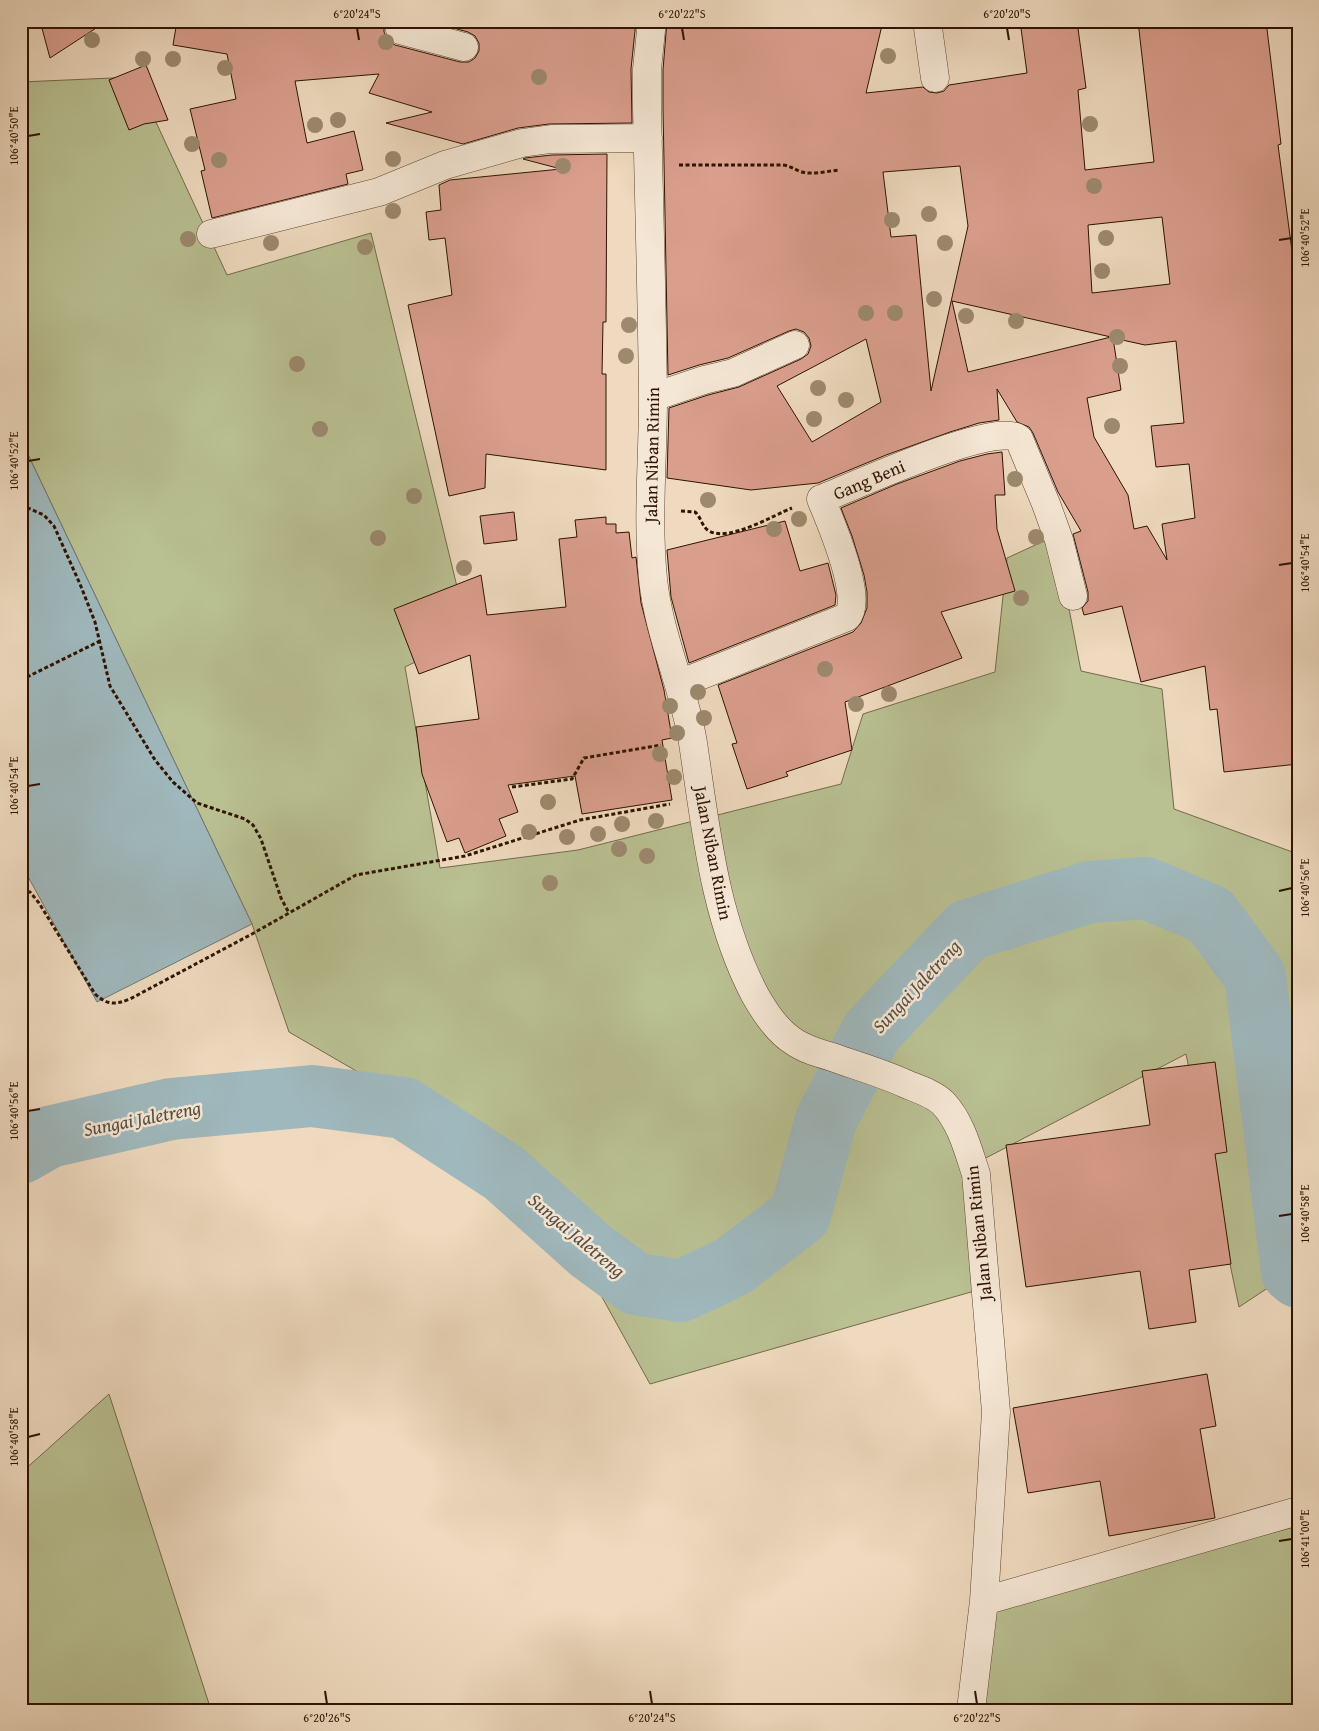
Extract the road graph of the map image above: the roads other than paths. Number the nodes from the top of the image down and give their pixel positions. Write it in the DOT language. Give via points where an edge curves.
graph roads {
  1 [pos="400,21"];
  2 [pos="652,21"];
  3 [pos="927,21"];
  4 [pos="464,47"];
  5 [pos="935,78"];
  6 [pos="648,138"];
  7 [pos="211,234"];
  8 [pos="796,345"];
  9 [pos="652,398"];
  10 [pos="1072,596"];
  11 [pos="679,684"];
  12 [pos="1298,1511"];
  13 [pos="984,1601"];
  14 [pos="972,1710"];
  1 -- 4 [label="street" via="400,30"];
  2 -- 6 [label="street, Jalan Niban Rimin" via="647,69"];
  3 -- 5 [label="street"];
  6 -- 7 [label="street" via="551,138 522,142 446,165 379,192"];
  6 -- 9 [label="street, Jalan Niban Rimin"];
  8 -- 9 [label="street" via="733,373"];
  9 -- 11 [label="street, Jalan Niban Rimin" via="651,556 662,628"];
  10 -- 11 [label="street, Gang Beni" via="1059,540 1018,437 1011,434 968,442 822,499 852,592 851,612 847,617"];
  11 -- 13 [label="street, Jalan Niban Rimin" via="723,913 756,996 782,1033 803,1048 889,1076 941,1101 966,1142 976,1174 996,1412"];
  12 -- 13 [label="street"];
  13 -- 14 [label="street, Jalan Niban Rimin"];
}
